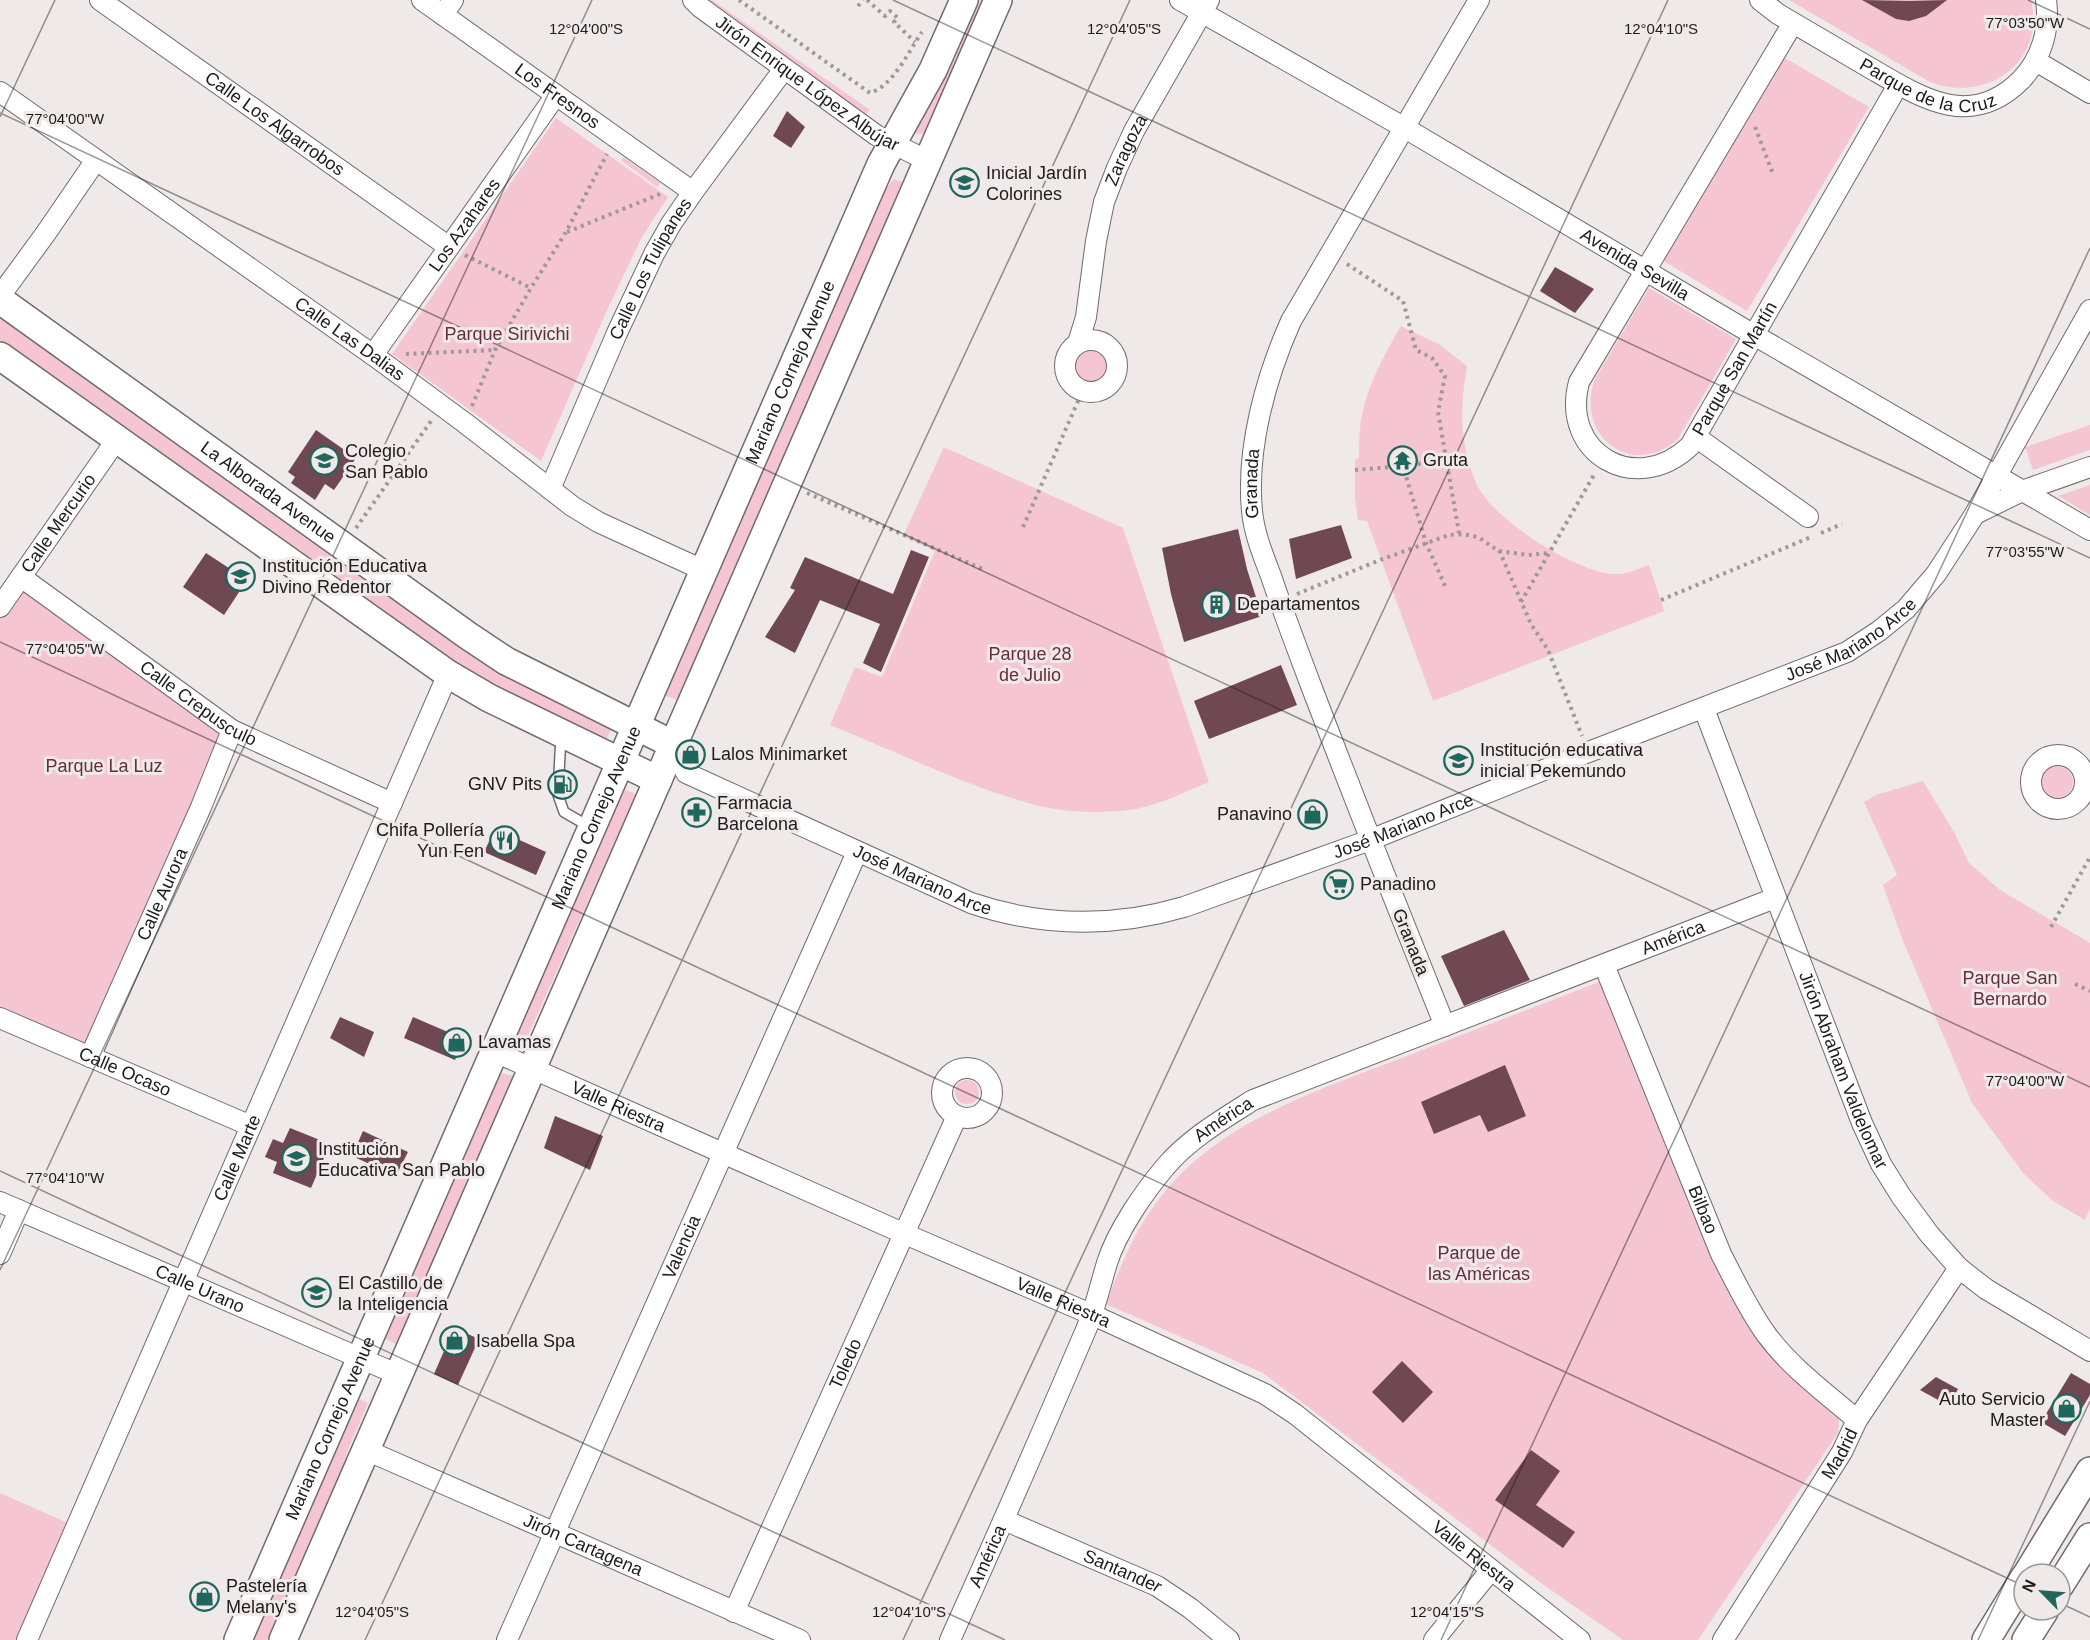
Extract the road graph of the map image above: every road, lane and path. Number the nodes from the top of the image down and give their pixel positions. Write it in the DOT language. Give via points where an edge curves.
graph roads {
  1 [pos="100,0"];
  2 [pos="422,0"];
  3 [pos="693,0"];
  4 [pos="739,0"];
  5 [pos="865,0"];
  6 [pos="964,0"];
  7 [pos="998,0"];
  8 [pos="1180,0"];
  9 [pos="1479,0"];
  10 [pos="1760,0"];
  11 [pos="2046,0"];
  12 [pos="858,6"];
  13 [pos="1205,6"];
  14 [pos="448,8"];
  15 [pos="1793,23"];
  16 [pos="925,27"];
  17 [pos="915,42"];
  18 [pos="2036,61"];
  19 [pos="783,69"];
  20 [pos="1898,85"];
  21 [pos="0,92"];
  22 [pos="2090,93"];
  23 [pos="556,95"];
  24 [pos="1745,103"];
  25 [pos="1405,128"];
  26 [pos="615,137"];
  27 [pos="892,144"];
  28 [pos="96,160"];
  29 [pos="928,161"];
  30 [pos="1773,174"];
  31 [pos="688,188"];
  32 [pos="567,232"];
  33 [pos="449,247"];
  34 [pos="1331,253"];
  35 [pos="1644,271"];
  36 [pos="531,288"];
  37 [pos="0,298"];
  38 [pos="2090,310"];
  39 [pos="1754,335"];
  40 [pos="1087,342"];
  41 [pos="495,350"];
  42 [pos="373,355"];
  43 [pos="0,356"];
  44 [pos="1082,392"];
  45 [pos="442,406"];
  46 [pos="465,423"];
  47 [pos="1696,437"];
  48 [pos="117,439"];
  49 [pos="1604,458"];
  50 [pos="1447,460"];
  51 [pos="1403,466"];
  52 [pos="2090,467"];
  53 [pos="1355,470"];
  54 [pos="1995,475"];
  55 [pos="787,484"];
  56 [pos="550,489"];
  57 [pos="2022,491"];
  58 [pos="1975,514"];
  59 [pos="1808,517"];
  60 [pos="1842,524"];
  61 [pos="1023,527"];
  62 [pos="2090,530"];
  63 [pos="1459,534"];
  64 [pos="1425,543"];
  65 [pos="343,545"];
  66 [pos="1498,550"];
  67 [pos="1549,553"];
  68 [pos="985,570"];
  69 [pos="705,571"];
  70 [pos="21,577"];
  71 [pos="1446,588"];
  72 [pos="1661,600"];
  73 [pos="1280,602"];
  74 [pos="1521,603"];
  75 [pos="0,607"];
  76 [pos="448,675"];
  77 [pos="1704,709"];
  78 [pos="637,726"];
  79 [pos="232,730"];
  80 [pos="561,734"];
  81 [pos="674,745"];
  82 [pos="1586,753"];
  83 [pos="621,763"];
  84 [pos="559,773"];
  85 [pos="686,773"];
  86 [pos="658,780"];
  87 [pos="558,795"];
  88 [pos="392,803"];
  89 [pos="592,829"];
  90 [pos="1370,840"];
  91 [pos="856,852"];
  92 [pos="2090,857"];
  93 [pos="1775,898"];
  94 [pos="2050,927"];
  95 [pos="1604,965"];
  96 [pos="2075,984"];
  97 [pos="2090,991"];
  98 [pos="0,1018"];
  99 [pos="1445,1026"];
  100 [pos="495,1052"];
  101 [pos="90,1057"];
  102 [pos="532,1069"];
  103 [pos="957,1116"];
  104 [pos="251,1126"];
  105 [pos="723,1154"];
  106 [pos="0,1202"];
  107 [pos="19,1210"];
  108 [pos="905,1234"];
  109 [pos="0,1254"];
  110 [pos="1959,1268"];
  111 [pos="184,1281"];
  112 [pos="1093,1315"];
  113 [pos="2090,1351"];
  114 [pos="361,1359"];
  115 [pos="399,1375"];
  116 [pos="1857,1420"];
  117 [pos="366,1450"];
  118 [pos="2090,1471"];
  119 [pos="1004,1520"];
  120 [pos="554,1534"];
  121 [pos="2090,1537"];
  122 [pos="2034,1562"];
  123 [pos="2072,1566"];
  124 [pos="1491,1570"];
  125 [pos="2012,1598"];
  126 [pos="734,1612"];
  127 [pos="2037,1622"];
  128 [pos="27,1640"];
  129 [pos="238,1640"];
  130 [pos="283,1640"];
  131 [pos="507,1640"];
  132 [pos="800,1640"];
  133 [pos="950,1640"];
  134 [pos="1229,1640"];
  135 [pos="1434,1640"];
  136 [pos="1580,1640"];
  137 [pos="1723,1640"];
  138 [pos="1986,1640"];
  139 [pos="2026,1640"];
  1 -- 33 [label="street, Calle Los Algarrobos"];
  2 -- 14 [label="street, Los Fresnos"];
  3 -- 19 [label="street, Jirón Enrique López Albújar"];
  4 -- 17 [label="path" via="870,93 888,82"];
  5 -- 12 [label="path"];
  5 -- 17 [label="path" via="885,16 890,11 898,18 894,22"];
  6 -- 27 [label="main road, Mariano Cornejo Avenue" via="933,70"];
  7 -- 29 [label="main road"];
  8 -- 13 [label="street, Avenida Sevilla"];
  9 -- 25 [label="street, Granada"];
  10 -- 15 [label="street, Parque de la Cruz"];
  11 -- 18 [label="street, Parque de la Cruz" via="2046,32"];
  13 -- 25 [label="street, Avenida Sevilla"];
  13 -- 40 [label="street, Zaragoza" via="1134,131 1104,202 1086,317"];
  14 -- 23 [label="street, Los Fresnos"];
  15 -- 20 [label="street, Parque de la Cruz"];
  15 -- 24 [label="street, Parque San Martín"];
  16 -- 17 [label="path"];
  18 -- 20 [label="street, Parque de la Cruz" via="2016,85 1975,104 1944,105"];
  18 -- 22 [label="street"];
  19 -- 27 [label="street, Jirón Enrique López Albújar"];
  19 -- 31 [label="street, Calle Los Tulipanes"];
  20 -- 39 [label="street, Parque San Martín"];
  21 -- 28 [label="street, Calle Las Dalias"];
  23 -- 26 [label="street, Los Fresnos"];
  23 -- 33 [label="street, Los Azahares"];
  24 -- 30 [label="path"];
  24 -- 35 [label="street, Parque San Martín"];
  25 -- 34 [label="street, Granada"];
  25 -- 35 [label="street, Avenida Sevilla"];
  26 -- 31 [label="street, Los Fresnos"];
  26 -- 32 [label="path"];
  27 -- 29 [label="street, Jirón Enrique López Albújar"];
  27 -- 69 [label="main road, Mariano Cornejo Avenue"];
  28 -- 37 [label="street"];
  28 -- 42 [label="street, Calle Las Dalias"];
  29 -- 55 [label="main road"];
  31 -- 32 [label="path"];
  31 -- 56 [label="street, Calle Los Tulipanes" via="617,333"];
  32 -- 36 [label="path"];
  33 -- 36 [label="path"];
  33 -- 42 [label="street, Los Azahares"];
  34 -- 50 [label="path" via="1403,301 1416,350 1432,358 1445,376 1438,412"];
  34 -- 73 [label="street, Granada" via="1275,356 1266,384 1255,451 1252,512"];
  35 -- 39 [label="street, Avenida Sevilla"];
  35 -- 49 [label="street, Parque San Martín" via="1583,372 1576,393 1576,414 1583,435"];
  36 -- 41 [label="path"];
  37 -- 65 [label="main road, La Alborada Avenue"];
  38 -- 54 [label="street, José Mariano Arce"];
  39 -- 47 [label="street, Parque San Martín"];
  39 -- 54 [label="street, Avenida Sevilla"];
  40 -- 44 [label="street" via="1067,355 1065,372"];
  40 -- 44 [label="street" via="1111,349 1117,365 1107,388"];
  41 -- 42 [label="path"];
  41 -- 46 [label="path"];
  42 -- 45 [label="street, Calle Las Dalias"];
  43 -- 48 [label="main road"];
  44 -- 61 [label="path"];
  45 -- 46 [label="street, Calle Las Dalias"];
  45 -- 65 [label="path"];
  46 -- 56 [label="street, Calle Las Dalias"];
  47 -- 49 [label="street, Parque San Martín" via="1674,459 1654,467 1623,466"];
  47 -- 59 [label="street"];
  48 -- 70 [label="street, Calle Mercurio"];
  48 -- 76 [label="main road"];
  49 -- 67 [label="path"];
  50 -- 51 [label="path"];
  50 -- 63 [label="path"];
  51 -- 53 [label="path"];
  51 -- 64 [label="path"];
  52 -- 57 [label="street"];
  54 -- 57 [label="street, Avenida Sevilla"];
  54 -- 58 [label="street, José Mariano Arce"];
  55 -- 68 [label="path"];
  55 -- 81 [label="main road"];
  56 -- 69 [label="street, Calle Las Dalias" via="598,522"];
  57 -- 58 [label="street"];
  57 -- 62 [label="street, Avenida Sevilla"];
  58 -- 77 [label="street, José Mariano Arce" via="1936,574 1906,609 1879,631 1847,652"];
  60 -- 72 [label="path"];
  63 -- 64 [label="path"];
  63 -- 66 [label="path" via="1481,539"];
  64 -- 71 [label="path"];
  64 -- 73 [label="path"];
  65 -- 78 [label="main road, La Alborada Avenue" via="506,661"];
  66 -- 67 [label="path" via="1528,555"];
  66 -- 74 [label="path"];
  67 -- 74 [label="path"];
  69 -- 78 [label="main road, Mariano Cornejo Avenue"];
  70 -- 75 [label="street, Calle Mercurio"];
  70 -- 79 [label="street, Calle Crepusculo"];
  73 -- 90 [label="street, Granada"];
  74 -- 82 [label="path" via="1548,650"];
  76 -- 80 [label="main road"];
  76 -- 88 [label="street, Calle Marte"];
  77 -- 82 [label="street, José Mariano Arce"];
  77 -- 93 [label="street, Jirón Abraham Valdelomar"];
  78 -- 81 [label="main road, La Alborada Avenue"];
  78 -- 83 [label="main road, Mariano Cornejo Avenue"];
  79 -- 88 [label="street, Calle Crepusculo"];
  79 -- 101 [label="street, Calle Aurora"];
  80 -- 83 [label="main road"];
  80 -- 84 [label="lane"];
  81 -- 85 [label="street"];
  81 -- 86 [label="main road"];
  82 -- 90 [label="street, José Mariano Arce"];
  83 -- 86 [label="main road"];
  83 -- 89 [label="main road, Mariano Cornejo Avenue"];
  85 -- 86 [label="street"];
  85 -- 91 [label="street, José Mariano Arce"];
  86 -- 102 [label="main road"];
  87 -- 89 [label="lane" via="564,812"];
  88 -- 104 [label="street, Calle Marte"];
  89 -- 100 [label="main road, Mariano Cornejo Avenue"];
  90 -- 91 [label="street, José Mariano Arce" via="1167,912 1080,923 1003,914"];
  90 -- 99 [label="street, Granada"];
  91 -- 105 [label="street, Valencia"];
  92 -- 94 [label="path"];
  93 -- 95 [label="street, América"];
  93 -- 110 [label="street, Jirón Abraham Valdelomar" via="1881,1164 1929,1234"];
  95 -- 99 [label="street, América"];
  95 -- 116 [label="street, Bilbao" via="1721,1254 1741,1293 1767,1335 1802,1373"];
  96 -- 97 [label="path"];
  98 -- 101 [label="street, Calle Ocaso"];
  99 -- 112 [label="street, América" via="1253,1100 1191,1143 1167,1165 1125,1226 1108,1260"];
  100 -- 102 [label="street, Valle Riestra"];
  100 -- 114 [label="main road, Mariano Cornejo Avenue"];
  101 -- 104 [label="street, Calle Ocaso"];
  102 -- 105 [label="street, Valle Riestra"];
  102 -- 115 [label="main road"];
  103 -- 108 [label="street, Toledo"];
  104 -- 111 [label="street, Calle Marte"];
  105 -- 108 [label="street, Valle Riestra"];
  105 -- 120 [label="street, Valencia"];
  106 -- 107 [label="street, Calle Urano"];
  107 -- 109 [label="street"];
  107 -- 111 [label="street, Calle Urano"];
  108 -- 112 [label="street, Valle Riestra"];
  108 -- 126 [label="street, Toledo"];
  110 -- 113 [label="street, Jirón Abraham Valdelomar"];
  110 -- 116 [label="street, Madrid"];
  111 -- 114 [label="street, Calle Urano"];
  111 -- 128 [label="street, Calle Marte"];
  112 -- 119 [label="street, América"];
  112 -- 124 [label="street, Valle Riestra" via="1265,1394"];
  114 -- 115 [label="street, Calle Urano"];
  114 -- 129 [label="main road, Mariano Cornejo Avenue"];
  115 -- 117 [label="main road"];
  116 -- 137 [label="street, Madrid" via="1836,1462"];
  117 -- 120 [label="street, Jirón Cartagena"];
  117 -- 130 [label="main road"];
  118 -- 122 [label="main road"];
  119 -- 133 [label="street, América"];
  119 -- 134 [label="street, Santander" via="1157,1586"];
  120 -- 126 [label="street, Jirón Cartagena"];
  120 -- 131 [label="street, Valencia"];
  121 -- 123 [label="main road"];
  124 -- 135 [label="street"];
  124 -- 136 [label="street, Valle Riestra"];
  125 -- 138 [label="main road"];
  126 -- 132 [label="street, Jirón Cartagena"];
  127 -- 139 [label="main road"];
}
